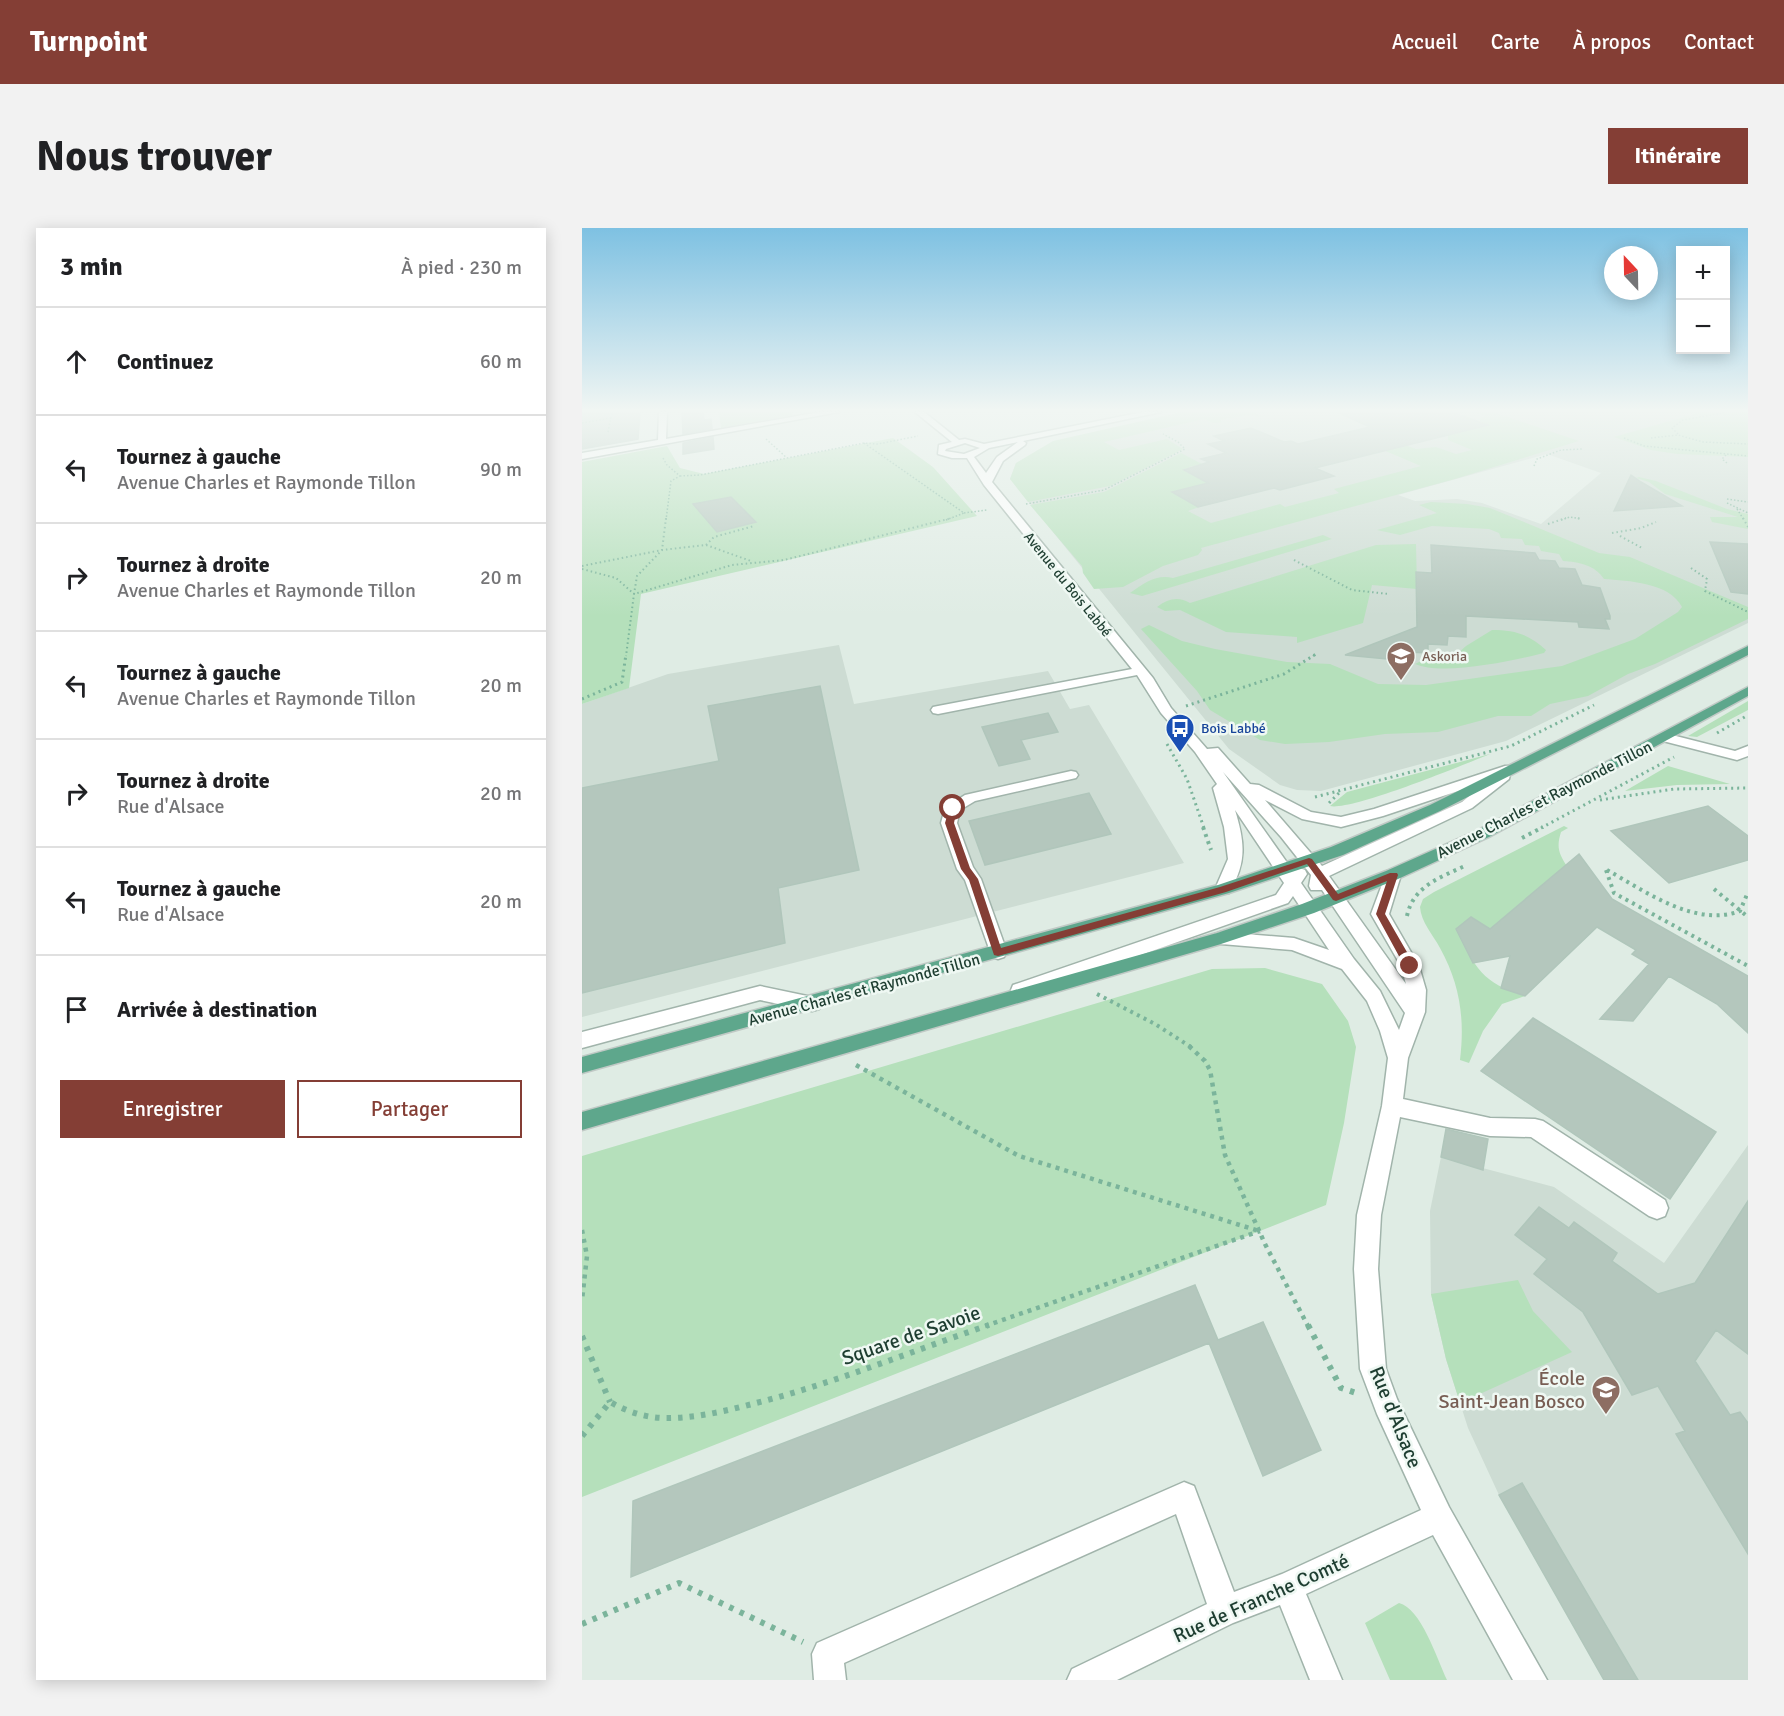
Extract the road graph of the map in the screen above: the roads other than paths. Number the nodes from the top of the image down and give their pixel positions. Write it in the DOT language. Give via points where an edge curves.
graph roads {
  1 [pos="985,480"];
  2 [pos="988,480"];
  3 [pos="987,483"];
  4 [pos="1748,651"];
  5 [pos="1144,676"];
  6 [pos="1748,691"];
  7 [pos="938,710"];
  8 [pos="1664,737"];
  9 [pos="1748,750"];
  10 [pos="1515,767"];
  11 [pos="1071,775"];
  12 [pos="1218,777"];
  13 [pos="1238,779"];
  14 [pos="1314,868"];
  15 [pos="1394,875"];
  16 [pos="1289,876"];
  17 [pos="1223,889"];
  18 [pos="1336,898"];
  19 [pos="1311,907"];
  20 [pos="1221,938"];
  21 [pos="998,952"];
  22 [pos="1348,964"];
  23 [pos="812,1004"];
  24 [pos="1415,1012"];
  25 [pos="939,1019"];
  26 [pos="582,1040"];
  27 [pos="1398,1058"];
  28 [pos="582,1065"];
  29 [pos="1392,1106"];
  30 [pos="582,1121"];
  31 [pos="1657,1208"];
  32 [pos="1439,1517"];
  33 [pos="1288,1587"];
  34 [pos="1225,1611"];
  35 [pos="829,1667"];
  36 [pos="1083,1680"];
  37 [pos="1326,1680"];
  38 [pos="1531,1680"];
  1 -- 3 [label="street, Avenue du Bois Labbé"];
  2 -- 3 [label="street"];
  3 -- 5 [label="street, Avenue du Bois Labbé"];
  4 -- 10 [label="main road, Avenue Charles et Raymonde Tillon"];
  5 -- 7 [label="street" via="1114,674"];
  5 -- 12 [label="street, Avenue du Bois Labbé"];
  5 -- 13 [label="street, Avenue du Bois Labbé"];
  6 -- 8 [label="main road, Avenue Charles et Raymonde Tillon"];
  8 -- 9 [label="street" via="1737,756"];
  8 -- 15 [label="main road, Avenue Charles et Raymonde Tillon" via="1476,837"];
  10 -- 13 [label="street, Avenue Charles et Raymonde Tillon" via="1341,822 1307,816"];
  10 -- 14 [label="street, Avenue Charles et Raymonde Tillon" via="1467,805 1332,867"];
  11 -- 21 [label="street" via="970,798 953,808 950,823"];
  12 -- 16 [label="street, Avenue du Bois Labbé"];
  12 -- 17 [label="street, Avenue du Bois Labbé" via="1236,859"];
  13 -- 14 [label="street, Avenue du Bois Labbé"];
  14 -- 16 [label="street, Avenue Charles et Raymonde Tillon"];
  14 -- 18 [label="street"];
  14 -- 19 [label="street"];
  15 -- 18 [label="main road, Avenue Charles et Raymonde Tillon"];
  15 -- 24 [label="street, Rue d'Alsace" via="1380,914 1405,956 1417,990"];
  16 -- 17 [label="main road, Avenue Charles et Raymonde Tillon"];
  16 -- 19 [label="street"];
  16 -- 25 [label="street, Avenue Charles et Raymonde Tillon" via="1282,899"];
  17 -- 21 [label="main road, Avenue Charles et Raymonde Tillon"];
  18 -- 19 [label="main road, Avenue Charles et Raymonde Tillon"];
  18 -- 24 [label="street"];
  19 -- 20 [label="main road, Avenue Charles et Raymonde Tillon"];
  19 -- 22 [label="street, Rue d'Alsace"];
  20 -- 22 [label="street, Rue d'Alsace" via="1294,944"];
  20 -- 25 [label="main road, Avenue Charles et Raymonde Tillon"];
  21 -- 23 [label="main road, Avenue Charles et Raymonde Tillon"];
  22 -- 27 [label="street, Rue d'Alsace" via="1384,1011"];
  23 -- 26 [label="street" via="760,993"];
  23 -- 28 [label="main road, Avenue Charles et Raymonde Tillon"];
  24 -- 27 [label="street, Rue d'Alsace"];
  25 -- 30 [label="main road, Avenue Charles et Raymonde Tillon"];
  27 -- 29 [label="street, Rue d'Alsace"];
  29 -- 31 [label="street" via="1490,1127 1535,1128"];
  29 -- 32 [label="street, Rue d'Alsace" via="1369,1215 1366,1269 1373,1369"];
  32 -- 33 [label="street, Rue de Franche Comté"];
  32 -- 38 [label="street, Rue d'Alsace"];
  33 -- 34 [label="street, Rue de Franche Comté"];
  33 -- 37 [label="street"];
  34 -- 35 [label="street" via="1184,1496"];
  34 -- 36 [label="street, Rue de Franche Comté"];
}
